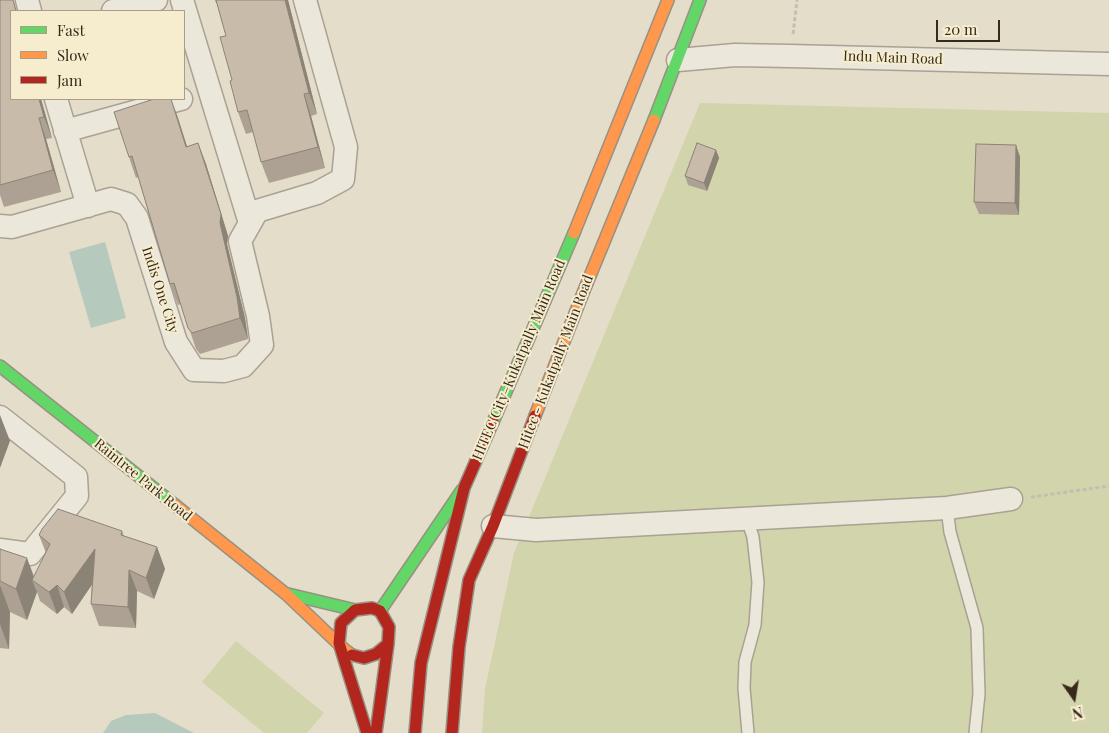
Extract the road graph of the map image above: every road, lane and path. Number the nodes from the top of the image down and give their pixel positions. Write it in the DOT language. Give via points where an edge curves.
graph roads {
  1 [pos="156,0"];
  2 [pos="182,0"];
  3 [pos="668,0"];
  4 [pos="700,0"];
  5 [pos="797,0"];
  6 [pos="307,1"];
  7 [pos="117,10"];
  8 [pos="790,56"];
  9 [pos="678,60"];
  10 [pos="1109,64"];
  11 [pos="210,91"];
  12 [pos="185,97"];
  13 [pos="56,100"];
  14 [pos="176,100"];
  15 [pos="66,131"];
  16 [pos="88,206"];
  17 [pos="250,223"];
  18 [pos="0,226"];
  19 [pos="0,366"];
  20 [pos="0,417"];
  21 [pos="1109,486"];
  22 [pos="464,488"];
  23 [pos="1010,499"];
  24 [pos="947,508"];
  25 [pos="747,519"];
  26 [pos="493,526"];
  27 [pos="0,550"];
  28 [pos="286,594"];
  29 [pos="355,610"];
  30 [pos="380,611"];
  31 [pos="339,644"];
  32 [pos="388,644"];
  33 [pos="367,733"];
  34 [pos="376,733"];
  35 [pos="415,733"];
  36 [pos="452,733"];
  37 [pos="748,733"];
  38 [pos="975,733"];
  1 -- 7 [label="street"];
  2 -- 11 [label="street"];
  3 -- 22 [label="main road, HITEC City–Kukatpally Main Road" via="584,210"];
  4 -- 9 [label="main road, Hitec - Kukatpally Main Road"];
  5 -- 8 [label="path"];
  6 -- 17 [label="street, Indis One City" via="346,147 343,179 317,193 257,211"];
  8 -- 9 [label="street, Indu Main Road" via="735,55"];
  8 -- 10 [label="street, Indu Main Road"];
  9 -- 26 [label="main road, Hitec - Kukatpally Main Road"];
  11 -- 12 [label="street"];
  11 -- 17 [label="street"];
  13 -- 15 [label="street"];
  14 -- 15 [label="street"];
  15 -- 16 [label="street"];
  16 -- 17 [label="street, Indis One City" via="111,199 126,204 137,218 176,342 194,370 224,371 243,366 262,345 240,241"];
  16 -- 18 [label="street, Indis One City" via="12,227"];
  19 -- 28 [label="main road, Raintree Park Road"];
  20 -- 27 [label="street" via="76,477 77,496 30,554"];
  21 -- 23 [label="path"];
  22 -- 30 [label="main road"];
  22 -- 35 [label="main road, HITEC City–Kukatpally Main Road" via="421,663"];
  23 -- 24 [label="street"];
  24 -- 25 [label="street"];
  24 -- 38 [label="lane" via="950,532 977,628 979,694"];
  25 -- 26 [label="street" via="536,530"];
  25 -- 37 [label="lane" via="753,537 758,582 755,625 745,662"];
  26 -- 36 [label="main road, Hitec - Kukatpally Main Road" via="468,580"];
  28 -- 29 [label="main road, Raintree Park Road"];
  28 -- 31 [label="main road, Raintree Park Road"];
  29 -- 30 [label="main road" via="372,608"];
  29 -- 31 [label="main road" via="341,623"];
  30 -- 32 [label="main road" via="389,627"];
  31 -- 32 [label="main road" via="350,654 364,658 376,654"];
  31 -- 33 [label="main road"];
  32 -- 34 [label="main road"];
}
